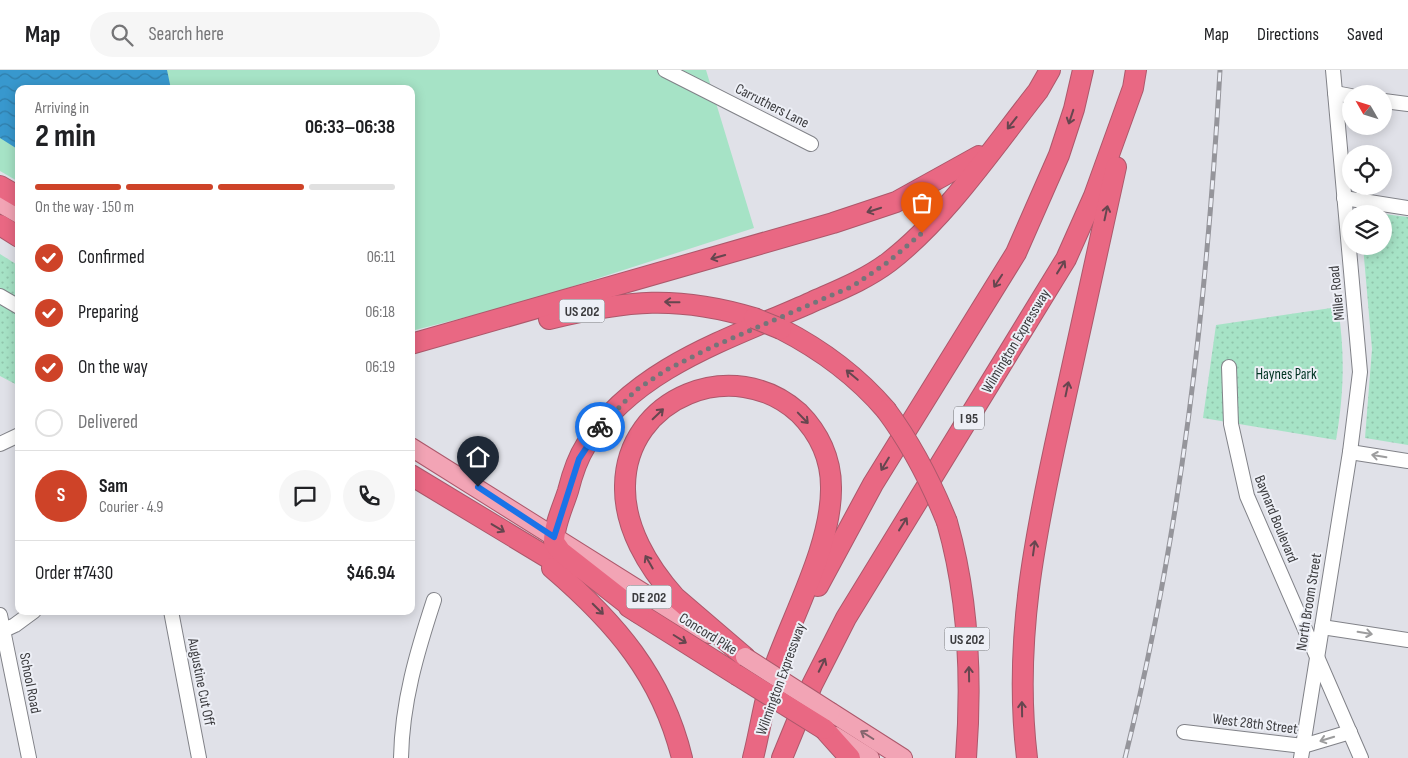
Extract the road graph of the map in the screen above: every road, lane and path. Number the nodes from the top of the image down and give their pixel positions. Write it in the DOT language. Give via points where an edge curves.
graph roads {
  1 [pos="665,70"];
  2 [pos="1050,70"];
  3 [pos="1083,70"];
  4 [pos="1333,70"];
  5 [pos="1134,79"];
  6 [pos="1335,93"];
  7 [pos="1342,94"];
  8 [pos="1392,101"];
  9 [pos="1408,104"];
  10 [pos="811,144"];
  11 [pos="994,147"];
  12 [pos="0,186"];
  13 [pos="15,195"];
  14 [pos="1344,198"];
  15 [pos="0,203"];
  16 [pos="1408,208"];
  17 [pos="15,212"];
  18 [pos="0,225"];
  19 [pos="15,234"];
  20 [pos="0,296"];
  21 [pos="15,305"];
  22 [pos="415,344"];
  23 [pos="415,345"];
  24 [pos="1229,367"];
  25 [pos="15,437"];
  26 [pos="0,444"];
  27 [pos="415,450"];
  28 [pos="1350,452"];
  29 [pos="1408,461"];
  30 [pos="415,477"];
  31 [pos="554,537"];
  32 [pos="522,543"];
  33 [pos="434,600"];
  34 [pos="639,613"];
  35 [pos="0,615"];
  36 [pos="29,615"];
  37 [pos="172,615"];
  38 [pos="1322,627"];
  39 [pos="2,631"];
  40 [pos="1408,640"];
  41 [pos="1317,654"];
  42 [pos="741,666"];
  43 [pos="827,720"];
  44 [pos="1184,732"];
  45 [pos="1350,732"];
  46 [pos="785,752"];
  47 [pos="1302,752"];
  48 [pos="29,758"];
  49 [pos="199,758"];
  50 [pos="401,758"];
  51 [pos="682,758"];
  52 [pos="754,758"];
  53 [pos="850,758"];
  54 [pos="870,758"];
  55 [pos="903,758"];
  56 [pos="966,758"];
  57 [pos="1026,758"];
  58 [pos="1362,758"];
  1 -- 10 [label="street, Carruthers Lane"];
  2 -- 11 [label="highway, one-way" via="1038,91"];
  3 -- 52 [label="highway, Wilmington Expressway, one-way" via="1059,154 1016,253 882,469 831,559 783,666"];
  4 -- 6 [label="street, Miller Road"];
  46 -- 5 [label="highway, Wilmington Expressway / I 95, one-way" via="812,685 846,618 1066,259 1094,196"];
  57 -- 5 [label="highway, one-way" via="1022,673 1025,607 1036,533"];
  6 -- 7 [label="street"];
  6 -- 14 [label="street, Miller Road"];
  8 -- 9 [label="street"];
  11 -- 22 [label="highway, one-way" via="896,202"];
  11 -- 31 [label="highway" via="922,233 853,286 683,360 636,390 586,446 573,473"];
  12 -- 13 [label="highway"];
  14 -- 16 [label="street"];
  14 -- 28 [label="street, Miller Road" via="1360,360"];
  15 -- 17 [label="main road"];
  18 -- 19 [label="highway"];
  20 -- 21 [label="street"];
  56 -- 23 [label="highway, US 202, one-way, bridge" via="969,706 967,639 958,570 947,522 919,460 886,410 865,386 833,359 781,329 754,318 704,304 656,302 594,308 461,340"];
  24 -- 41 [label="street, Baynard Boulevard" via="1231,424 1242,481"];
  25 -- 26 [label="street"];
  27 -- 31 [label="main road, Concord Pike / DE 202"];
  29 -- 28 [label="street, one-way"];
  28 -- 38 [label="street, North Broom Street"];
  30 -- 32 [label="highway, Concord Pike, one-way"];
  31 -- 34 [label="highway" via="561,552"];
  31 -- 42 [label="main road, Concord Pike / DE 202"];
  32 -- 34 [label="highway, Concord Pike / DE 202"];
  32 -- 51 [label="highway, one-way" via="600,611 636,653 661,699"];
  33 -- 50 [label="street" via="410,678"];
  34 -- 42 [label="highway, Concord Pike / DE 202, one-way"];
  35 -- 39 [label="street, School Road"];
  36 -- 39 [label="street"];
  37 -- 49 [label="street, Augustine Cut Off"];
  38 -- 40 [label="street, one-way"];
  38 -- 41 [label="street, North Broom Street"];
  39 -- 48 [label="street, School Road"];
  41 -- 45 [label="street, Baynard Boulevard"];
  41 -- 47 [label="street, North Broom Street"];
  42 -- 43 [label="highway, Concord Pike / DE 202, bridge"];
  42 -- 52 [label="highway, one-way" via="665,585 634,534 626,500 627,463 636,441 648,424 681,396 717,386 739,385 761,391 796,411 821,442 830,473 831,500 827,521 807,584 775,665"];
  43 -- 53 [label="highway"];
  43 -- 54 [label="main road, Concord Pike / DE 202"];
  55 -- 43 [label="main road, Concord Pike / DE 202, one-way"];
  44 -- 47 [label="street, West 28th Street"];
  45 -- 47 [label="street, West 28th Street, one-way"];
  45 -- 58 [label="street, Baynard Boulevard"];
}
